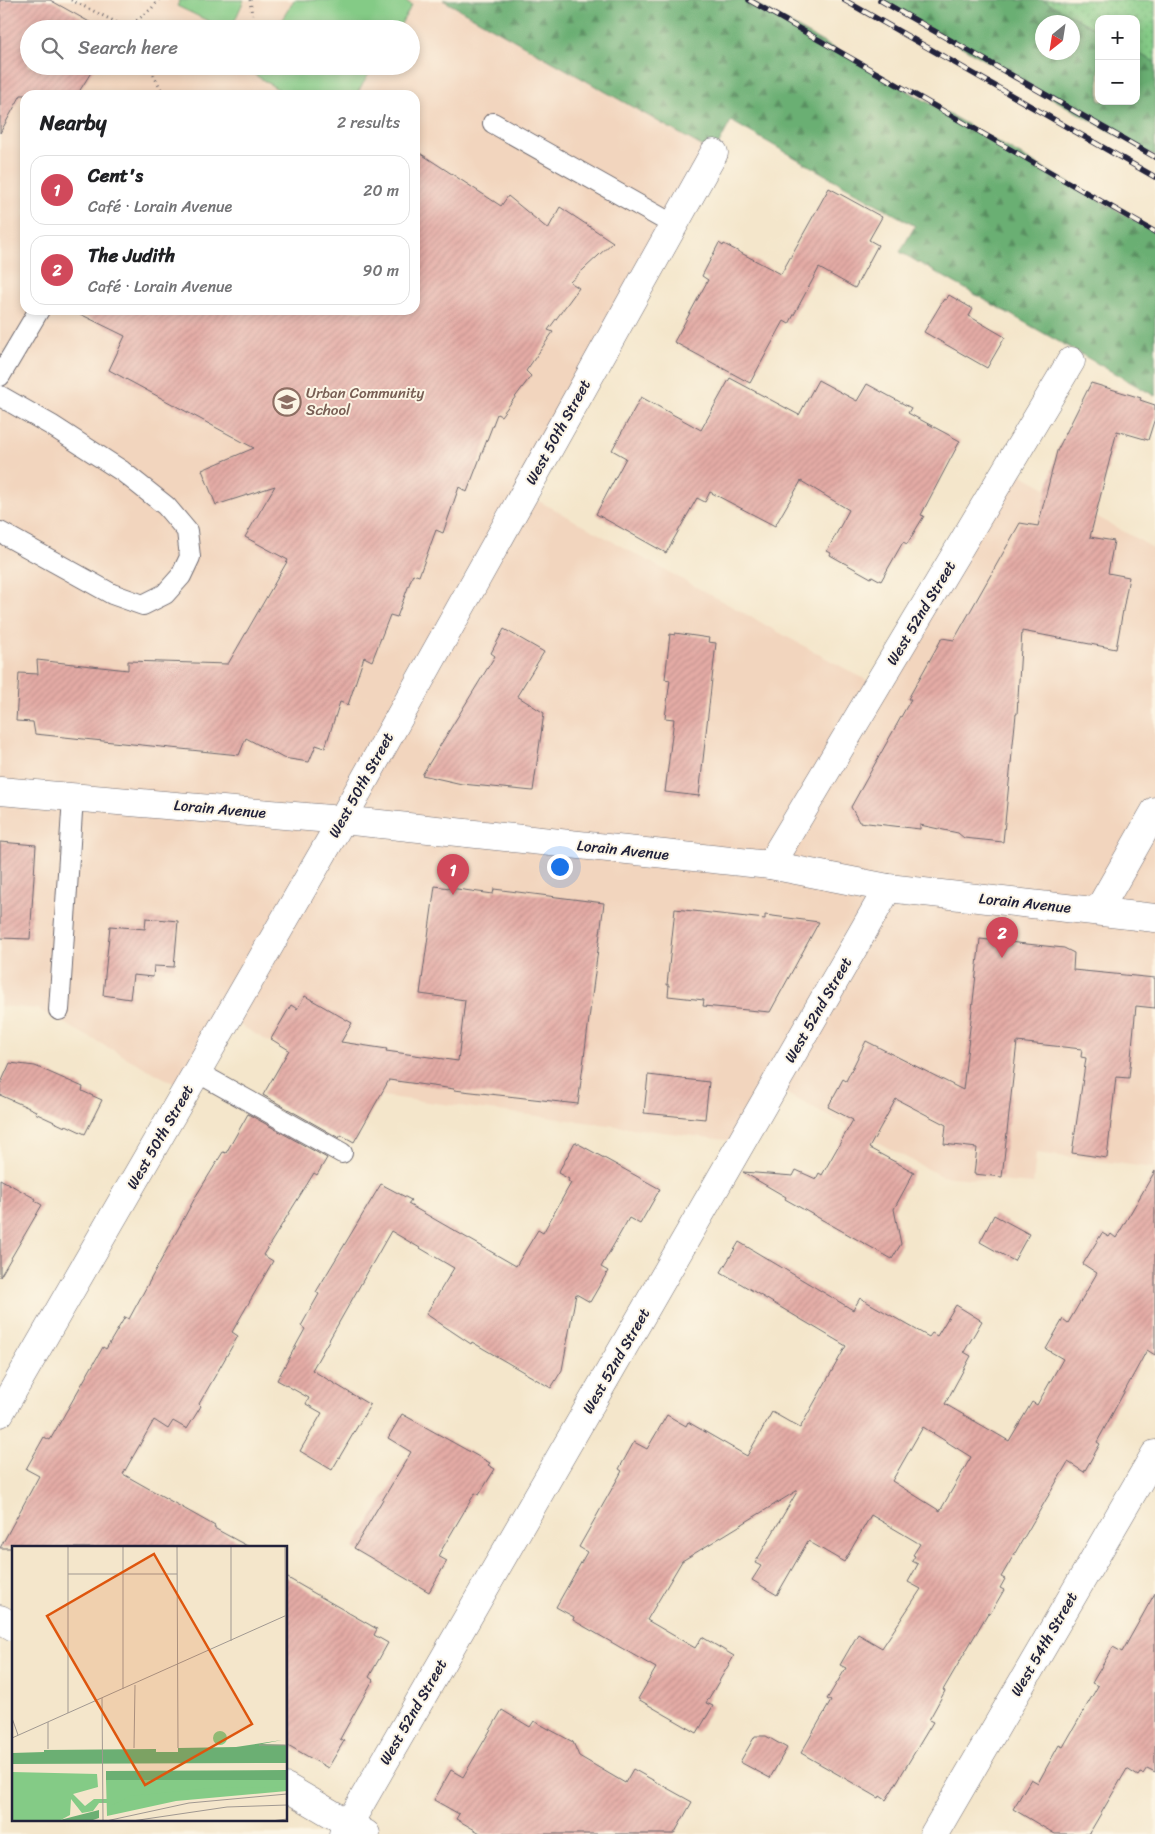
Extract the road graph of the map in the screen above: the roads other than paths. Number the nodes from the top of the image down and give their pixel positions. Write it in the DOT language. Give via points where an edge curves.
graph roads {
  1 [pos="493,123"];
  2 [pos="714,153"];
  3 [pos="674,224"];
  4 [pos="35,315"];
  5 [pos="1071,361"];
  6 [pos="0,376"];
  7 [pos="0,396"];
  8 [pos="0,532"];
  9 [pos="0,790"];
  10 [pos="73,797"];
  11 [pos="1155,811"];
  12 [pos="342,820"];
  13 [pos="770,865"];
  14 [pos="888,888"];
  15 [pos="1098,911"];
  16 [pos="1155,918"];
  17 [pos="59,1010"];
  18 [pos="196,1072"];
  19 [pos="342,1153"];
  20 [pos="0,1414"];
  21 [pos="1155,1454"];
  22 [pos="0,1619"];
  23 [pos="12,1626"];
  24 [pos="288,1788"];
  25 [pos="353,1831"];
  26 [pos="934,1834"];
  1 -- 3 [label="lane"];
  2 -- 3 [label="street, West 50th Street"];
  3 -- 12 [label="street, West 50th Street"];
  4 -- 6 [label="lane"];
  5 -- 13 [label="street, West 52nd Street"];
  7 -- 8 [label="lane" via="122,471 166,506 187,531 190,557 181,576 165,594 143,605 112,594"];
  9 -- 10 [label="street, Lorain Avenue"];
  10 -- 12 [label="street, Lorain Avenue"];
  10 -- 17 [label="lane"];
  11 -- 15 [label="street"];
  12 -- 13 [label="street, Lorain Avenue"];
  12 -- 18 [label="street, West 50th Street"];
  13 -- 14 [label="street, Lorain Avenue"];
  14 -- 15 [label="street, Lorain Avenue"];
  14 -- 25 [label="street, West 52nd Street"];
  15 -- 16 [label="street, Lorain Avenue"];
  18 -- 19 [label="lane"];
  18 -- 20 [label="street, West 50th Street"];
  21 -- 26 [label="street, West 54th Street"];
  22 -- 23 [label="street"];
  24 -- 25 [label="street"];
}
